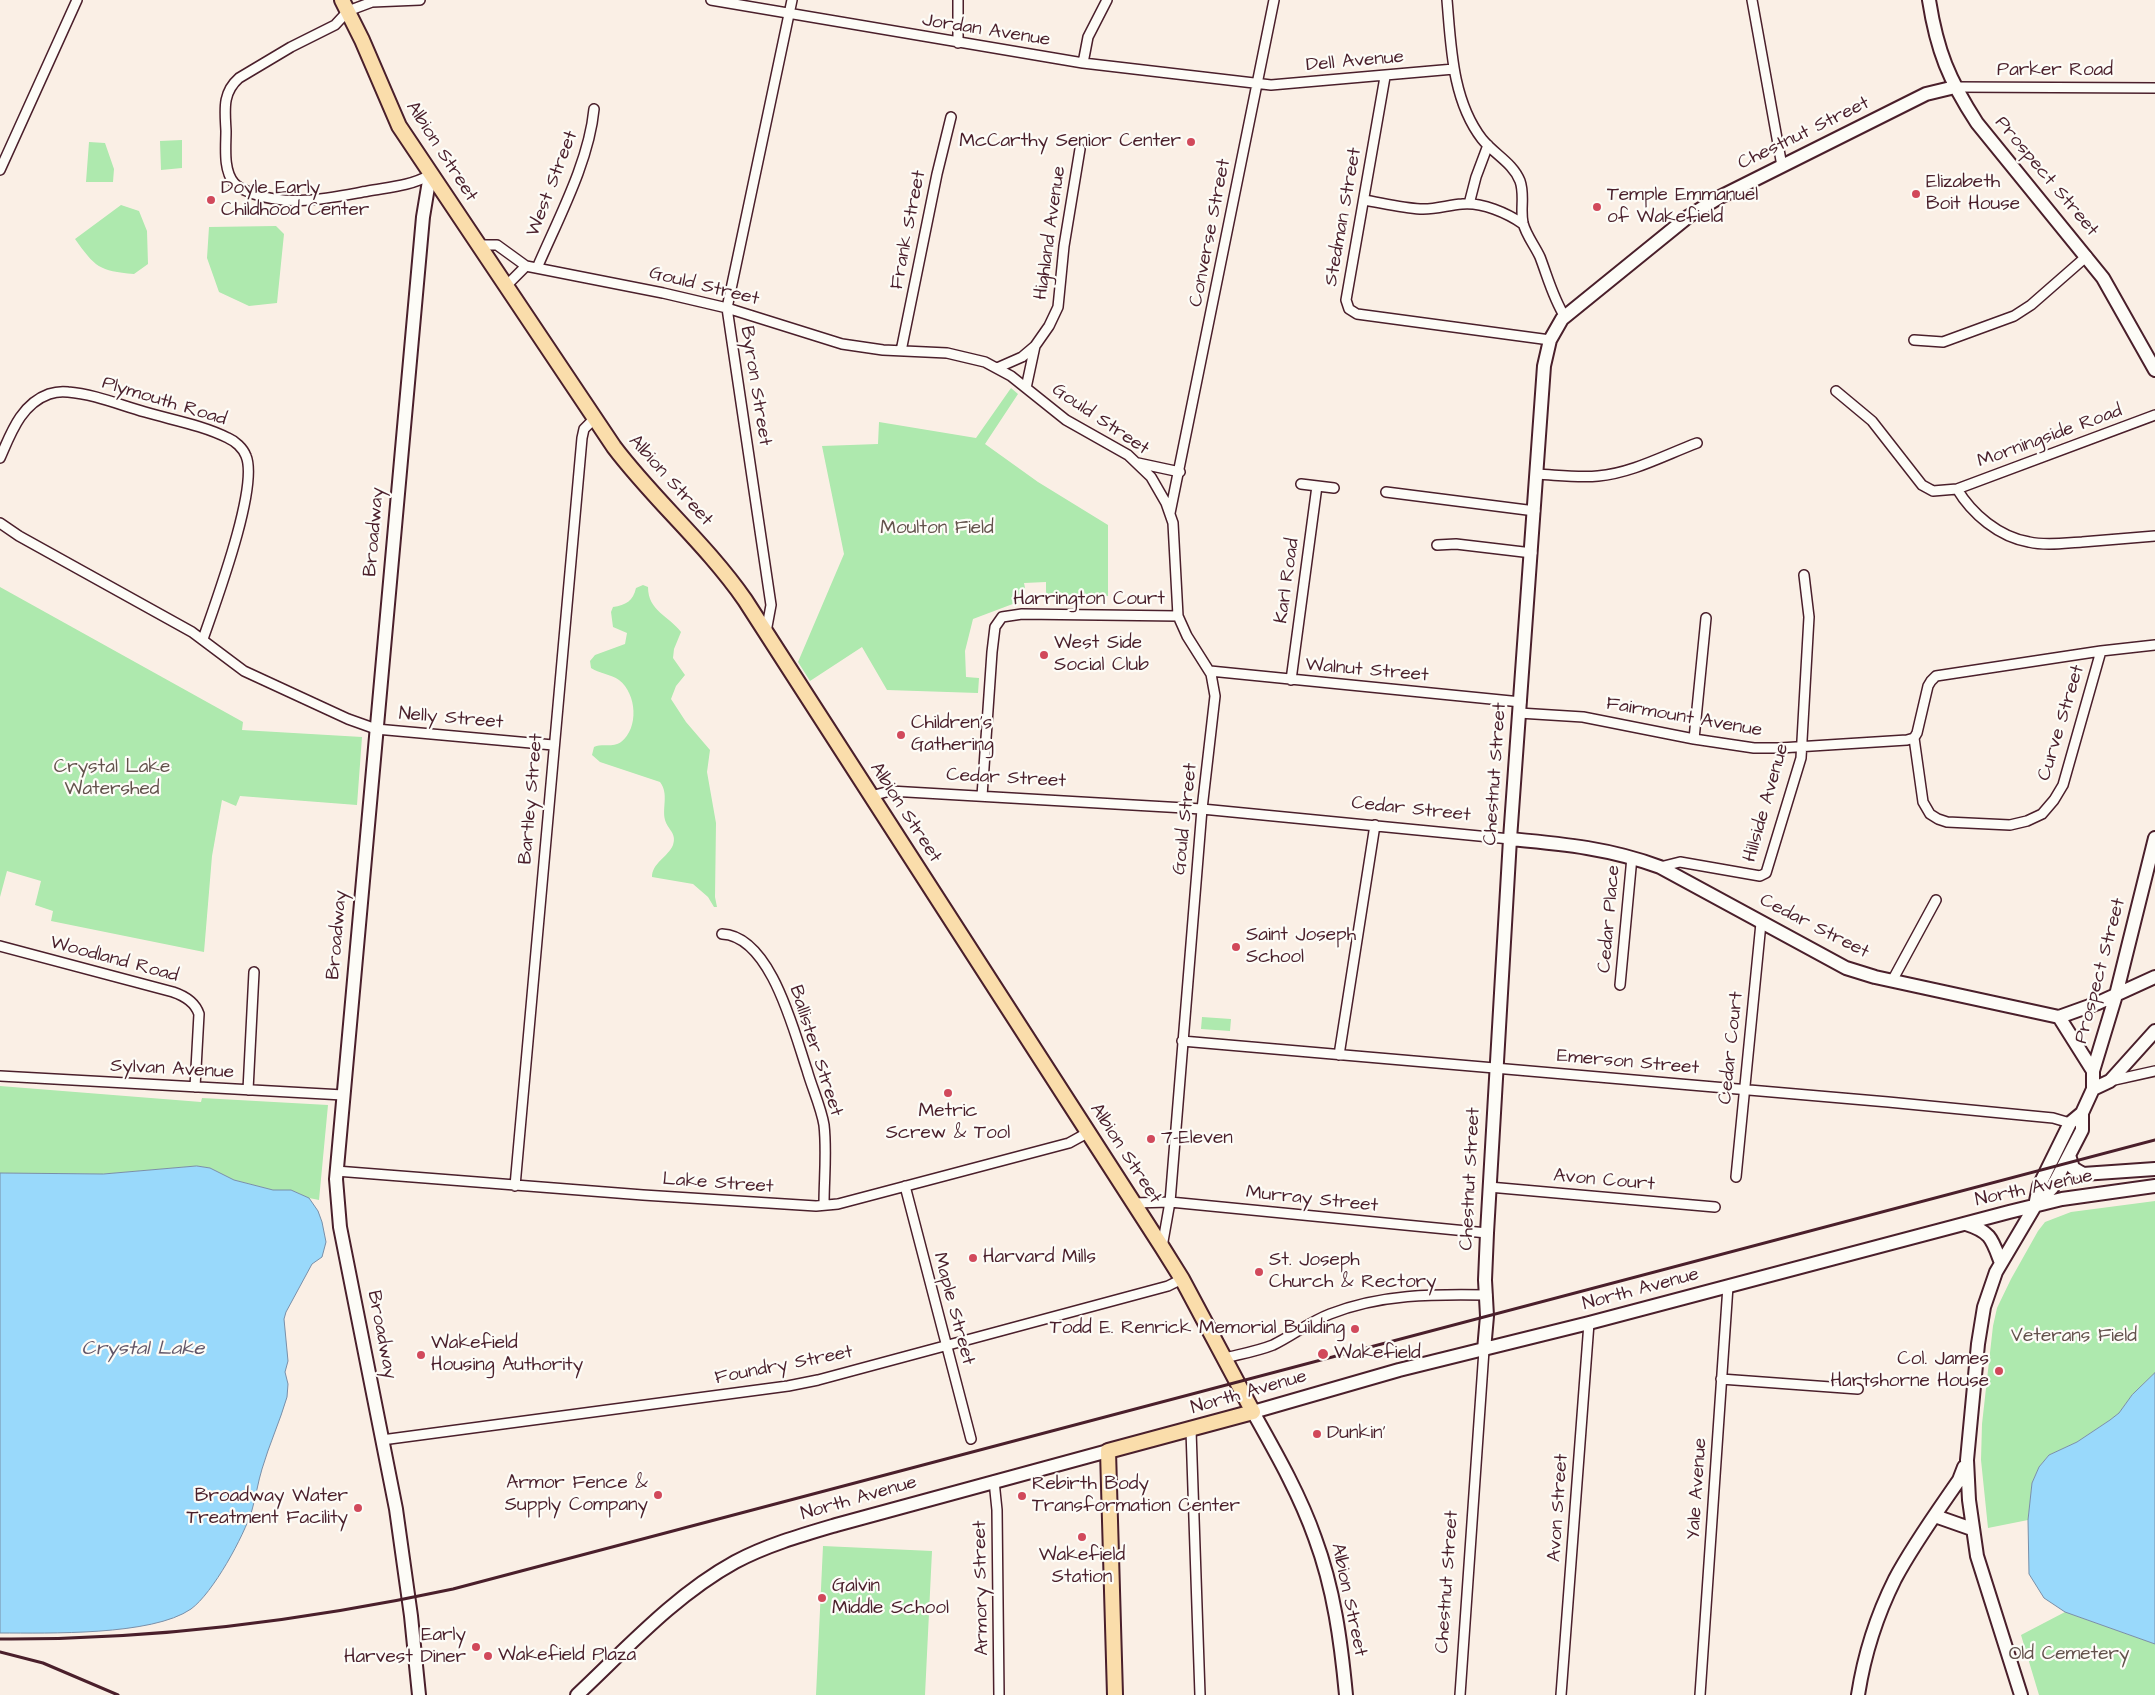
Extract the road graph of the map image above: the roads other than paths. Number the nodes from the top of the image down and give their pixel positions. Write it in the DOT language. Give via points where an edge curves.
graph roads {
  1 [pos="77,0"];
  2 [pos="420,0"];
  3 [pos="711,0"];
  4 [pos="792,0"];
  5 [pos="958,0"];
  6 [pos="1107,0"];
  7 [pos="1274,0"];
  8 [pos="1447,0"];
  9 [pos="1752,0"];
  10 [pos="1930,0"];
  11 [pos="345,5"];
  12 [pos="789,14"];
  13 [pos="958,43"];
  14 [pos="1083,63"];
  15 [pos="1454,70"];
  16 [pos="1385,77"];
  17 [pos="1258,83"];
  18 [pos="1954,87"];
  19 [pos="2155,88"];
  20 [pos="594,109"];
  21 [pos="951,117"];
  22 [pos="1488,145"];
  23 [pos="1080,150"];
  24 [pos="1782,166"];
  25 [pos="0,170"];
  26 [pos="430,174"];
  27 [pos="1364,200"];
  28 [pos="1469,204"];
  29 [pos="1523,224"];
  30 [pos="479,244"];
  31 [pos="2087,256"];
  32 [pos="526,266"];
  33 [pos="537,268"];
  34 [pos="506,286"];
  35 [pos="727,308"];
  36 [pos="1565,317"];
  37 [pos="1550,340"];
  38 [pos="1914,340"];
  39 [pos="1035,346"];
  40 [pos="902,351"];
  41 [pos="997,368"];
  42 [pos="2155,370"];
  43 [pos="1026,388"];
  44 [pos="1836,390"];
  45 [pos="2155,415"];
  46 [pos="594,419"];
  47 [pos="1696,443"];
  48 [pos="0,458"];
  49 [pos="1138,463"];
  50 [pos="1180,472"];
  51 [pos="1537,474"];
  52 [pos="1301,484"];
  53 [pos="1317,486"];
  54 [pos="1334,488"];
  55 [pos="1957,489"];
  56 [pos="1386,492"];
  57 [pos="1535,511"];
  58 [pos="1170,513"];
  59 [pos="0,523"];
  60 [pos="2155,536"];
  61 [pos="1437,545"];
  62 [pos="1532,553"];
  63 [pos="1804,575"];
  64 [pos="1178,616"];
  65 [pos="1706,618"];
  66 [pos="766,632"];
  67 [pos="203,639"];
  68 [pos="2155,645"];
  69 [pos="2101,651"];
  70 [pos="1210,671"];
  71 [pos="1291,680"];
  72 [pos="1520,708"];
  73 [pos="376,729"];
  74 [pos="1914,738"];
  75 [pos="1694,739"];
  76 [pos="553,745"];
  77 [pos="1802,746"];
  78 [pos="871,796"];
  79 [pos="982,796"];
  80 [pos="1202,809"];
  81 [pos="1375,825"];
  82 [pos="2155,838"];
  83 [pos="1510,840"];
  84 [pos="1632,857"];
  85 [pos="1660,867"];
  86 [pos="1936,900"];
  87 [pos="1761,923"];
  88 [pos="722,934"];
  89 [pos="0,946"];
  90 [pos="254,972"];
  91 [pos="2155,977"];
  92 [pos="1892,981"];
  93 [pos="1620,985"];
  94 [pos="2116,995"];
  95 [pos="2059,1017"];
  96 [pos="2155,1031"];
  97 [pos="1182,1041"];
  98 [pos="1339,1055"];
  99 [pos="1496,1068"];
  100 [pos="2093,1071"];
  101 [pos="2155,1071"];
  102 [pos="0,1076"];
  103 [pos="2110,1081"];
  104 [pos="195,1087"];
  105 [pos="2093,1088"];
  106 [pos="1744,1089"];
  107 [pos="248,1090"];
  108 [pos="343,1095"];
  109 [pos="2082,1113"];
  110 [pos="2070,1123"];
  111 [pos="1089,1132"];
  112 [pos="2069,1155"];
  113 [pos="2155,1169"];
  114 [pos="336,1172"];
  115 [pos="1736,1177"];
  116 [pos="515,1186"];
  117 [pos="904,1186"];
  118 [pos="2155,1186"];
  119 [pos="1490,1187"];
  120 [pos="1170,1202"];
  121 [pos="1134,1203"];
  122 [pos="824,1205"];
  123 [pos="2035,1206"];
  124 [pos="1715,1207"];
  125 [pos="1966,1224"];
  126 [pos="1487,1233"];
  127 [pos="1162,1247"];
  128 [pos="2001,1263"];
  129 [pos="1182,1279"];
  130 [pos="1728,1286"];
  131 [pos="1487,1295"];
  132 [pos="1589,1323"];
  133 [pos="945,1344"];
  134 [pos="1484,1350"];
  135 [pos="1225,1358"];
  136 [pos="1722,1379"];
  137 [pos="1858,1389"];
  138 [pos="1254,1412"];
  139 [pos="1191,1430"];
  140 [pos="382,1440"];
  141 [pos="971,1440"];
  142 [pos="1108,1451"];
  143 [pos="1967,1460"];
  144 [pos="994,1481"];
  145 [pos="1936,1516"];
  146 [pos="1972,1529"];
  147 [pos="419,1695"];
  148 [pos="577,1695"];
  149 [pos="999,1695"];
  150 [pos="1115,1695"];
  151 [pos="1200,1695"];
  152 [pos="1346,1695"];
  153 [pos="1460,1695"];
  154 [pos="1562,1695"];
  155 [pos="1700,1695"];
  156 [pos="1858,1695"];
  157 [pos="2020,1695"];
  1 -- 25 [label="street"];
  2 -- 11 [label="street"];
  3 -- 12 [label="street, Jordan Avenue"];
  4 -- 12 [label="street, Byron Street"];
  5 -- 13 [label="street"];
  6 -- 14 [label="street" via="1088,37"];
  7 -- 17 [label="street, Converse Street"];
  8 -- 15 [label="street"];
  9 -- 24 [label="street"];
  10 -- 18 [label="street, Prospect Street" via="1938,44"];
  11 -- 26 [label="main road, Albion Street" via="391,110"];
  11 -- 26 [label="street" via="335,25 291,47 233,84 225,97 230,178 249,192 298,201 415,183"];
  12 -- 13 [label="street, Jordan Avenue"];
  12 -- 35 [label="street, Byron Street"];
  13 -- 14 [label="street, Jordan Avenue"];
  14 -- 17 [label="street, Jordan Avenue"];
  15 -- 16 [label="street, Dell Avenue"];
  15 -- 22 [label="street" via="1469,117"];
  16 -- 17 [label="street, Dell Avenue" via="1277,85"];
  16 -- 27 [label="street, Stedman Street"];
  17 -- 50 [label="street, Converse Street"];
  18 -- 19 [label="street, Parker Road"];
  18 -- 24 [label="street, Chestnut Street" via="1926,94"];
  18 -- 31 [label="street, Prospect Street" via="1977,123"];
  20 -- 33 [label="street, West Street" via="578,172"];
  21 -- 40 [label="street, Frank Street" via="936,174"];
  22 -- 28 [label="street"];
  22 -- 29 [label="street" via="1518,177"];
  23 -- 39 [label="street, Highland Avenue" via="1064,246 1058,307"];
  24 -- 36 [label="street, Chestnut Street" via="1689,216"];
  26 -- 30 [label="main road, Albion Street"];
  26 -- 73 [label="street, Broadway" via="423,216"];
  27 -- 28 [label="street" via="1420,209"];
  27 -- 37 [label="street, Stedman Street" via="1346,300 1350,311"];
  28 -- 29 [label="street" via="1506,214"];
  29 -- 36 [label="street"];
  30 -- 32 [label="street, Gould Street" via="497,245"];
  30 -- 34 [label="main road, Albion Street"];
  31 -- 38 [label="street" via="2014,316 1943,342"];
  31 -- 42 [label="street, Prospect Street" via="2118,301"];
  32 -- 33 [label="street, Gould Street"];
  32 -- 34 [label="street"];
  33 -- 35 [label="street, Gould Street"];
  34 -- 46 [label="main road, Albion Street"];
  35 -- 40 [label="street, Gould Street" via="842,344"];
  35 -- 66 [label="street, Byron Street" via="772,605"];
  36 -- 37 [label="street, Chestnut Street"];
  37 -- 51 [label="street, Chestnut Street" via="1545,359"];
  39 -- 41 [label="street, Highland Avenue" via="1022,357"];
  39 -- 43 [label="street, Highland Avenue"];
  40 -- 41 [label="street, Gould Street" via="959,355"];
  41 -- 43 [label="street, Gould Street"];
  43 -- 49 [label="street, Gould Street" via="1066,420"];
  44 -- 55 [label="street, Morningside Road" via="1872,421 1926,488 1938,492"];
  45 -- 55 [label="street, Morningside Road"];
  46 -- 66 [label="main road, Albion Street" via="632,469 724,570"];
  46 -- 76 [label="street, Bartley Street" via="582,438"];
  47 -- 51 [label="street" via="1634,468 1599,476"];
  48 -- 67 [label="street, Plymouth Road" via="18,421 30,405 49,394 63,392 86,395 203,428 233,441 246,456 248,486 234,545"];
  49 -- 50 [label="street"];
  49 -- 58 [label="street, Gould Street" via="1158,487"];
  50 -- 58 [label="street, Converse Street"];
  51 -- 57 [label="street, Chestnut Street"];
  52 -- 53 [label="street"];
  53 -- 54 [label="street"];
  53 -- 71 [label="street, Karl Road"];
  55 -- 60 [label="street" via="1978,516 2008,535 2027,542 2054,544"];
  56 -- 57 [label="street"];
  57 -- 62 [label="street, Chestnut Street"];
  58 -- 64 [label="street, Gould Street"];
  59 -- 67 [label="street"];
  61 -- 62 [label="street" via="1456,544"];
  62 -- 72 [label="street, Chestnut Street"];
  63 -- 77 [label="street, Hillside Avenue" via="1809,617"];
  64 -- 70 [label="street, Gould Street"];
  64 -- 79 [label="street, Harrington Court" via="1022,614 1002,617 995,627 992,652"];
  65 -- 75 [label="street"];
  66 -- 78 [label="main road, Albion Street"];
  67 -- 73 [label="street" via="252,675"];
  68 -- 69 [label="street"];
  69 -- 74 [label="street" via="1936,676 1929,684"];
  69 -- 74 [label="street, Curve Street" via="2063,785 2048,808 2027,821 2010,825 1972,824 1934,817 1923,802"];
  70 -- 71 [label="street, Walnut Street"];
  70 -- 80 [label="street, Gould Street" via="1214,710"];
  71 -- 72 [label="street, Walnut Street"];
  72 -- 75 [label="street, Fairmount Avenue"];
  72 -- 83 [label="street, Chestnut Street"];
  73 -- 76 [label="street, Nelly Street"];
  73 -- 108 [label="street, Broadway"];
  74 -- 77 [label="street, Fairmount Avenue"];
  75 -- 77 [label="street, Fairmount Avenue" via="1754,748"];
  76 -- 116 [label="street, Bartley Street"];
  77 -- 85 [label="street, Hillside Avenue" via="1765,874 1760,876 1680,862"];
  78 -- 79 [label="street, Cedar Street" via="890,791"];
  78 -- 111 [label="main road, Albion Street"];
  79 -- 80 [label="street, Cedar Street"];
  80 -- 81 [label="street, Cedar Street"];
  80 -- 97 [label="street, Gould Street"];
  81 -- 83 [label="street, Cedar Street"];
  81 -- 98 [label="street"];
  82 -- 94 [label="street, Prospect Street"];
  83 -- 84 [label="street, Cedar Street" via="1588,846"];
  83 -- 99 [label="street, Chestnut Street"];
  84 -- 85 [label="street, Cedar Street"];
  84 -- 93 [label="street, Cedar Place"];
  85 -- 87 [label="street, Cedar Street"];
  86 -- 92 [label="street"];
  87 -- 92 [label="street, Cedar Street" via="1846,968"];
  87 -- 106 [label="street, Cedar Court"];
  88 -- 122 [label="street, Ballister Street" via="744,942 754,952 775,981 786,1005 823,1122"];
  89 -- 104 [label="street, Woodland Road" via="178,993 188,999 199,1014"];
  90 -- 107 [label="street"];
  91 -- 94 [label="street"];
  92 -- 95 [label="street, Cedar Street"];
  94 -- 95 [label="street"];
  94 -- 100 [label="street, Prospect Street"];
  95 -- 100 [label="street"];
  96 -- 103 [label="street"];
  97 -- 98 [label="street, Emerson Street"];
  97 -- 120 [label="street, Gould Street"];
  98 -- 99 [label="street, Emerson Street"];
  99 -- 106 [label="street, Emerson Street"];
  99 -- 119 [label="street, Chestnut Street"];
  100 -- 105 [label="street, Prospect Street"];
  101 -- 103 [label="street"];
  102 -- 104 [label="street, Sylvan Avenue"];
  103 -- 105 [label="street"];
  104 -- 107 [label="street, Sylvan Avenue"];
  105 -- 109 [label="street, Prospect Street"];
  106 -- 110 [label="street, Emerson Street" via="2053,1118"];
  106 -- 115 [label="street, Cedar Court"];
  107 -- 108 [label="street, Sylvan Avenue"];
  108 -- 114 [label="street, Broadway"];
  109 -- 110 [label="street, Prospect Street"];
  109 -- 112 [label="street, Prospect Street" via="2082,1130"];
  110 -- 123 [label="street, Prospect Street" via="2039,1186"];
  111 -- 117 [label="street, Lake Street" via="1069,1143"];
  111 -- 121 [label="main road, Albion Street"];
  112 -- 113 [label="street" via="2072,1168 2083,1174"];
  112 -- 123 [label="street, Prospect Street" via="2052,1188"];
  114 -- 116 [label="street, Lake Street"];
  114 -- 140 [label="street, Broadway" via="340,1227"];
  116 -- 122 [label="street, Lake Street"];
  117 -- 122 [label="street, Lake Street"];
  117 -- 133 [label="street, Maple Street"];
  118 -- 123 [label="street, North Avenue"];
  119 -- 124 [label="street, Avon Court"];
  119 -- 126 [label="street, Chestnut Street"];
  120 -- 121 [label="street, Murray Street"];
  120 -- 126 [label="street, Murray Street"];
  120 -- 127 [label="street, Gould Street"];
  121 -- 127 [label="main road, Albion Street"];
  123 -- 125 [label="street, North Avenue"];
  123 -- 128 [label="street"];
  125 -- 128 [label="street" via="1989,1235"];
  125 -- 130 [label="street, North Avenue"];
  126 -- 131 [label="street, Chestnut Street"];
  127 -- 129 [label="main road, Albion Street"];
  128 -- 143 [label="street" via="1982,1316"];
  129 -- 133 [label="street, Foundry Street" via="1168,1286"];
  129 -- 135 [label="main road, Albion Street"];
  130 -- 132 [label="street, North Avenue"];
  130 -- 136 [label="street, Yale Avenue"];
  131 -- 134 [label="street, Chestnut Street"];
  131 -- 135 [label="street" via="1429,1295 1381,1300 1330,1314 1272,1345"];
  132 -- 134 [label="street, North Avenue"];
  132 -- 154 [label="street, Avon Street"];
  133 -- 140 [label="street, Foundry Street" via="788,1386"];
  133 -- 141 [label="street, Maple Street"];
  134 -- 138 [label="street, North Avenue" via="1399,1370"];
  134 -- 153 [label="street, Chestnut Street"];
  135 -- 138 [label="main road, Albion Street"];
  136 -- 137 [label="street"];
  136 -- 155 [label="street, Yale Avenue"];
  138 -- 139 [label="main road, North Avenue"];
  138 -- 152 [label="street, Albion Street" via="1317,1542 1336,1614"];
  139 -- 142 [label="main road, North Avenue"];
  139 -- 151 [label="street"];
  140 -- 147 [label="street, Broadway" via="402,1543"];
  142 -- 144 [label="street, North Avenue"];
  142 -- 150 [label="main road"];
  143 -- 145 [label="street" via="1959,1480"];
  143 -- 146 [label="street"];
  144 -- 148 [label="street, North Avenue" via="794,1537 735,1562 678,1600"];
  144 -- 149 [label="street, Armory Street"];
  145 -- 146 [label="street"];
  145 -- 156 [label="street" via="1891,1589 1868,1648"];
  146 -- 157 [label="street" via="1977,1556"];
}
